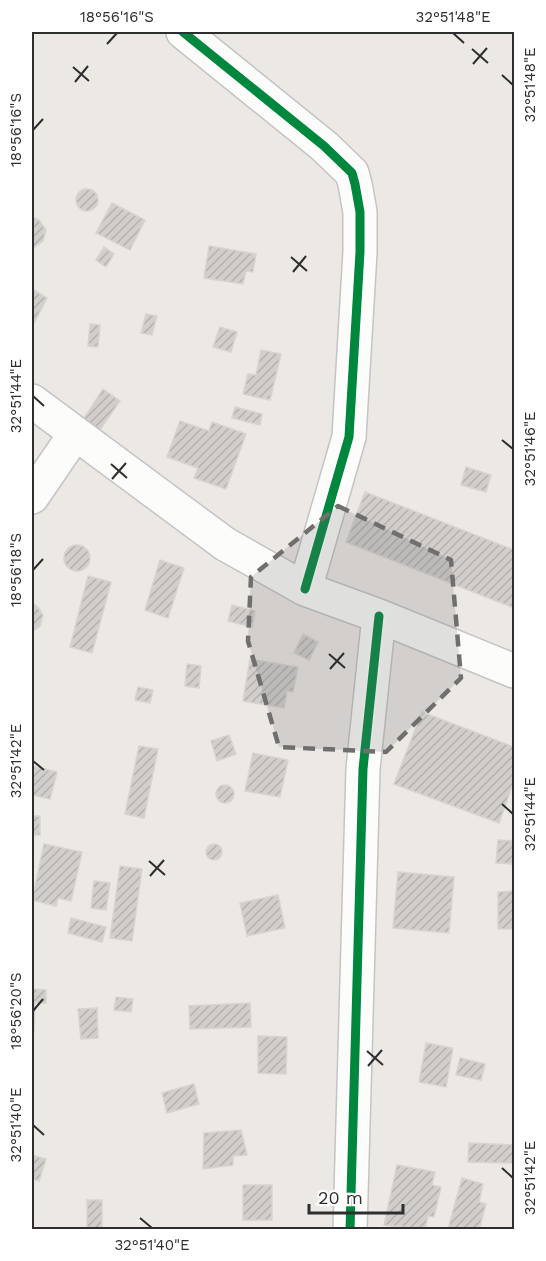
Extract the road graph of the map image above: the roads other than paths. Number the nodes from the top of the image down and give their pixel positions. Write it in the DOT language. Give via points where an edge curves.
graph roads {
  1 [pos="183,32"];
  2 [pos="32,400"];
  3 [pos="75,434"];
  4 [pos="32,497"];
  5 [pos="305,590"];
  6 [pos="379,616"];
  7 [pos="514,671"];
  8 [pos="350,1230"];
  1 -- 5 [label="street" via="324,146 352,173 355,184 360,252 349,437"];
  2 -- 3 [label="street"];
  3 -- 4 [label="street"];
  3 -- 5 [label="street" via="225,544"];
  5 -- 6 [label="street"];
  6 -- 7 [label="street"];
  6 -- 8 [label="street" via="363,769"];
}
